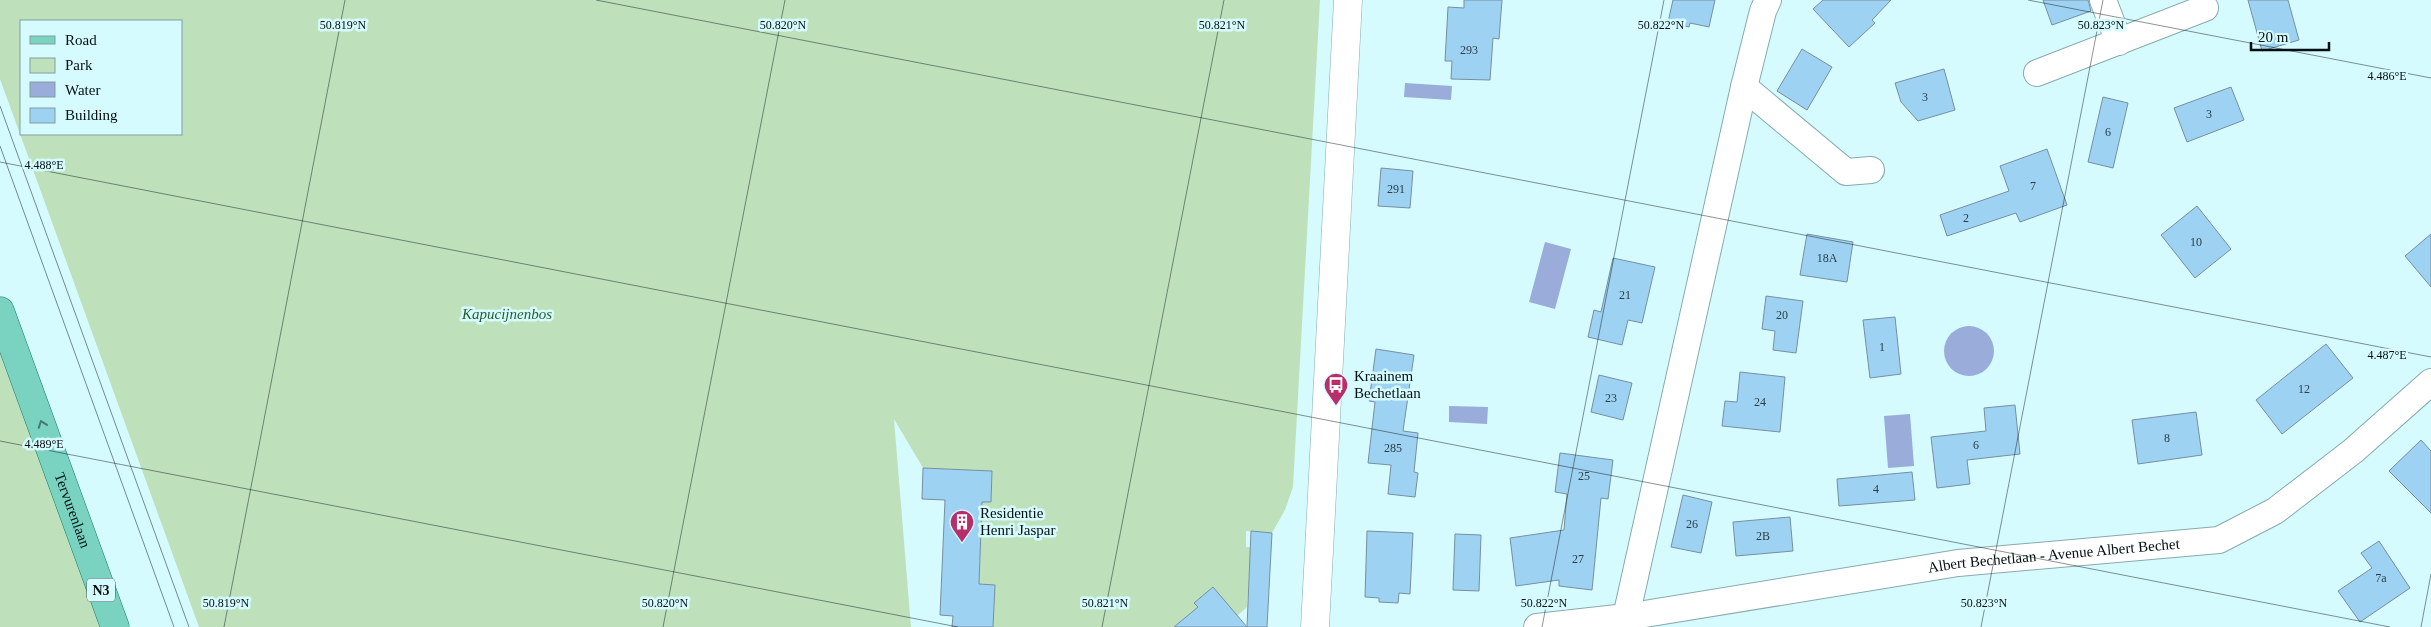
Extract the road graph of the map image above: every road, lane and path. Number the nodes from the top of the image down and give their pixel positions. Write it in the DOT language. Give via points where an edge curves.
graph roads {
  1 [pos="1348,0"];
  2 [pos="1768,0"];
  3 [pos="2103,0"];
  4 [pos="2205,8"];
  5 [pos="2119,42"];
  6 [pos="2037,73"];
  7 [pos="1744,87"];
  8 [pos="1871,170"];
  9 [pos="0,311"];
  10 [pos="2431,382"];
  11 [pos="1626,617"];
  12 [pos="115,627"];
  13 [pos="1315,627"];
  14 [pos="1537,627"];
  1 -- 13 [label="street"];
  2 -- 7 [label="street"];
  3 -- 5 [label="street"];
  4 -- 5 [label="street"];
  5 -- 6 [label="street"];
  7 -- 8 [label="street" via="1846,172"];
  7 -- 11 [label="street"];
  12 -- 9 [label="main road, Tervurenlaan / N3, one-way"];
  10 -- 11 [label="street, Albert Bechetlaan - Avenue Albert Bechet" via="2353,452 2274,511 2219,540 1958,563"];
  11 -- 14 [label="street, Albert Bechetlaan - Avenue Albert Bechet"];
}
